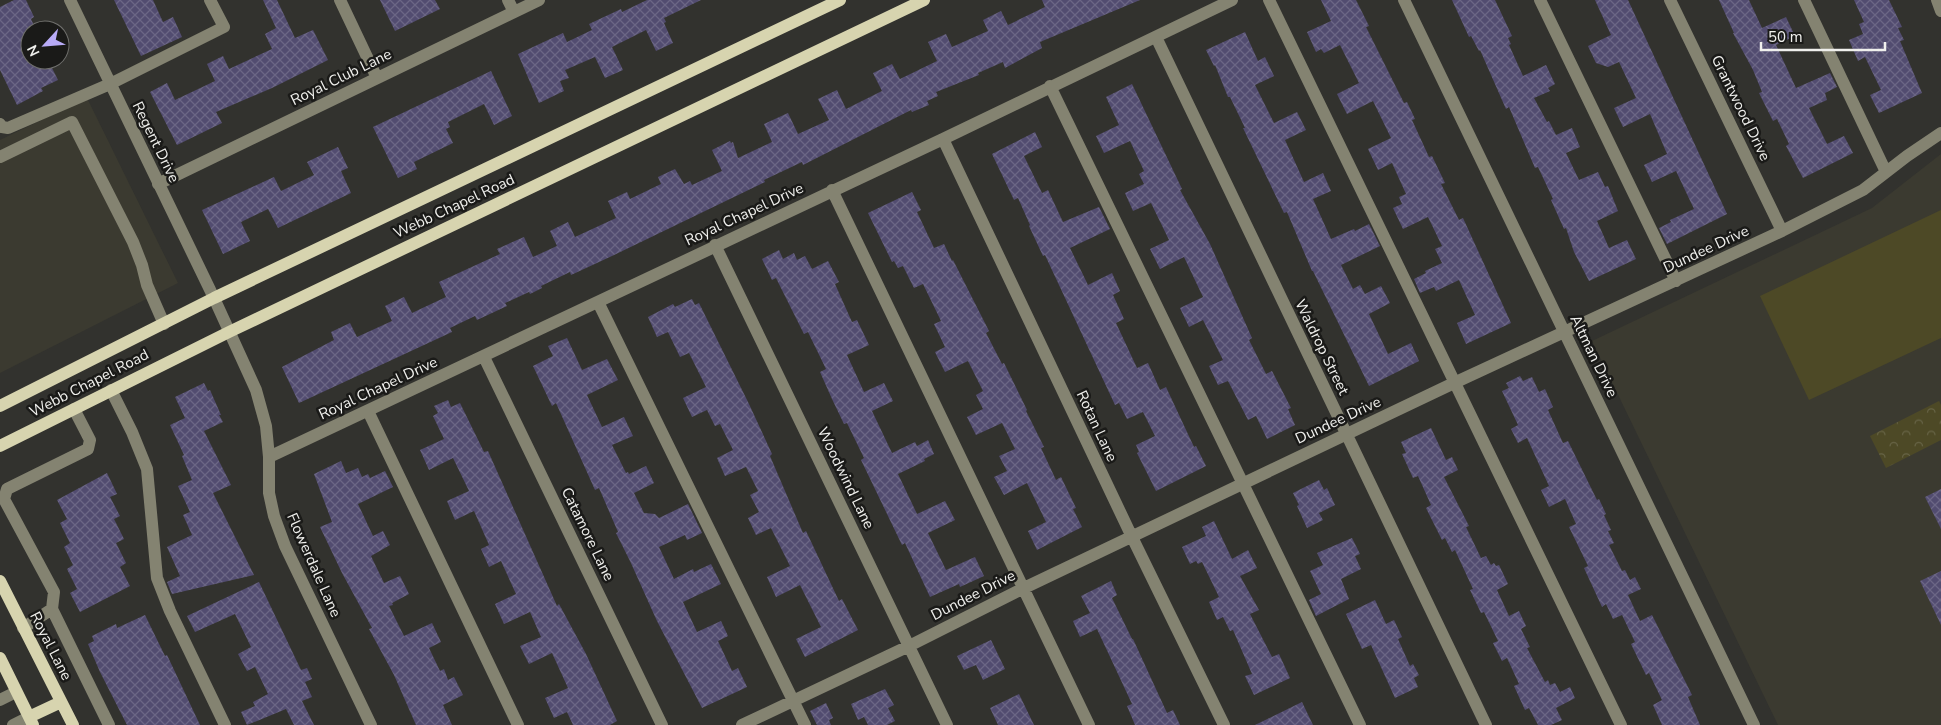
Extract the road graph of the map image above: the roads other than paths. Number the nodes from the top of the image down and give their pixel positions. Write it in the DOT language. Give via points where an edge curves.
graph roads {
  1 [pos="70,0"];
  2 [pos="210,0"];
  3 [pos="340,0"];
  4 [pos="508,0"];
  5 [pos="539,0"];
  6 [pos="840,0"];
  7 [pos="924,0"];
  8 [pos="1232,0"];
  9 [pos="1269,0"];
  10 [pos="1404,0"];
  11 [pos="1540,0"];
  12 [pos="1670,0"];
  13 [pos="1804,0"];
  14 [pos="1937,0"];
  15 [pos="1941,11"];
  16 [pos="514,12"];
  17 [pos="1156,37"];
  18 [pos="376,78"];
  19 [pos="110,84"];
  20 [pos="1050,86"];
  21 [pos="0,124"];
  22 [pos="1941,133"];
  23 [pos="943,139"];
  24 [pos="0,157"];
  25 [pos="1886,172"];
  26 [pos="158,184"];
  27 [pos="832,190"];
  28 [pos="1782,231"];
  29 [pos="715,246"];
  30 [pos="1676,281"];
  31 [pos="214,298"];
  32 [pos="598,302"];
  33 [pos="164,324"];
  34 [pos="228,332"];
  35 [pos="1564,332"];
  36 [pos="484,357"];
  37 [pos="1454,382"];
  38 [pos="111,390"];
  39 [pos="0,406"];
  40 [pos="74,409"];
  41 [pos="368,412"];
  42 [pos="1346,434"];
  43 [pos="0,446"];
  44 [pos="269,457"];
  45 [pos="1243,483"];
  46 [pos="1132,537"];
  47 [pos="0,581"];
  48 [pos="1024,588"];
  49 [pos="52,609"];
  50 [pos="23,628"];
  51 [pos="909,646"];
  52 [pos="0,658"];
  53 [pos="16,692"];
  54 [pos="0,700"];
  55 [pos="794,700"];
  56 [pos="61,702"];
  57 [pos="31,721"];
  58 [pos="13,725"];
  59 [pos="72,725"];
  60 [pos="109,725"];
  61 [pos="225,725"];
  62 [pos="371,725"];
  63 [pos="518,725"];
  64 [pos="662,725"];
  65 [pos="742,725"];
  66 [pos="806,725"];
  67 [pos="948,725"];
  68 [pos="1088,725"];
  69 [pos="1224,725"];
  70 [pos="1360,725"];
  71 [pos="1486,725"];
  72 [pos="1620,725"];
  73 [pos="1754,725"];
  1 -- 19 [label="street, Regent Drive"];
  2 -- 19 [label="street" via="224,27"];
  3 -- 18 [label="street"];
  4 -- 16 [label="street"];
  5 -- 16 [label="street, Royal Club Lane"];
  6 -- 31 [label="main road, Webb Chapel Road"];
  7 -- 34 [label="main road, Webb Chapel Road"];
  8 -- 17 [label="street, Royal Chapel Drive"];
  9 -- 37 [label="street"];
  10 -- 35 [label="street, Altman Drive"];
  11 -- 30 [label="street"];
  12 -- 28 [label="street, Grantwood Drive"];
  13 -- 25 [label="street"];
  14 -- 15 [label="street"];
  16 -- 18 [label="street, Royal Club Lane"];
  17 -- 20 [label="street, Royal Chapel Drive"];
  17 -- 42 [label="street, Waldrop Street"];
  18 -- 26 [label="street, Royal Club Lane"];
  19 -- 21 [label="street" via="8,128"];
  19 -- 26 [label="street, Regent Drive"];
  20 -- 23 [label="street, Royal Chapel Drive"];
  20 -- 45 [label="street"];
  22 -- 25 [label="street, Dundee Drive"];
  23 -- 27 [label="street, Royal Chapel Drive"];
  23 -- 46 [label="street, Rotan Lane"];
  24 -- 33 [label="street" via="72,122 133,242"];
  25 -- 28 [label="street, Dundee Drive" via="1863,190"];
  26 -- 31 [label="street, Regent Drive"];
  27 -- 29 [label="street, Royal Chapel Drive"];
  27 -- 48 [label="street"];
  28 -- 30 [label="street, Dundee Drive"];
  29 -- 32 [label="street, Royal Chapel Drive"];
  29 -- 51 [label="street, Woodwind Lane"];
  30 -- 35 [label="street, Dundee Drive"];
  31 -- 33 [label="main road, Webb Chapel Road"];
  31 -- 34 [label="street, Flowerdale Lane"];
  32 -- 36 [label="street, Royal Chapel Drive"];
  32 -- 55 [label="street"];
  33 -- 39 [label="main road, Webb Chapel Road"];
  34 -- 38 [label="main road, Webb Chapel Road"];
  34 -- 44 [label="street, Flowerdale Lane" via="256,390 266,426"];
  35 -- 37 [label="street, Dundee Drive"];
  35 -- 73 [label="street, Altman Drive"];
  36 -- 41 [label="street, Royal Chapel Drive"];
  36 -- 64 [label="street, Catamore Lane"];
  37 -- 42 [label="street, Dundee Drive"];
  37 -- 72 [label="street"];
  38 -- 40 [label="main road, Webb Chapel Road"];
  38 -- 61 [label="street" via="147,469 156,578"];
  40 -- 43 [label="main road, Webb Chapel Road"];
  40 -- 49 [label="street" via="90,440 88,448 7,488 4,499 54,592"];
  41 -- 44 [label="street, Royal Chapel Drive"];
  41 -- 63 [label="street"];
  42 -- 45 [label="street, Dundee Drive"];
  42 -- 71 [label="street, Waldrop Street"];
  44 -- 62 [label="street, Flowerdale Lane" via="269,493 284,546"];
  45 -- 46 [label="street, Dundee Drive"];
  45 -- 70 [label="street"];
  46 -- 48 [label="street, Dundee Drive"];
  46 -- 69 [label="street, Rotan Lane"];
  47 -- 50 [label="main road, Royal Lane"];
  48 -- 51 [label="street, Dundee Drive"];
  48 -- 68 [label="street"];
  49 -- 50 [label="street"];
  49 -- 60 [label="street"];
  50 -- 56 [label="main road, Royal Lane"];
  51 -- 55 [label="street, Dundee Drive"];
  51 -- 67 [label="street, Woodwind Lane"];
  52 -- 53 [label="main road"];
  53 -- 54 [label="street"];
  53 -- 57 [label="main road"];
  55 -- 65 [label="street, Dundee Drive"];
  55 -- 66 [label="street"];
  56 -- 57 [label="main road"];
  56 -- 59 [label="main road, Royal Lane"];
  57 -- 58 [label="street"];
}
